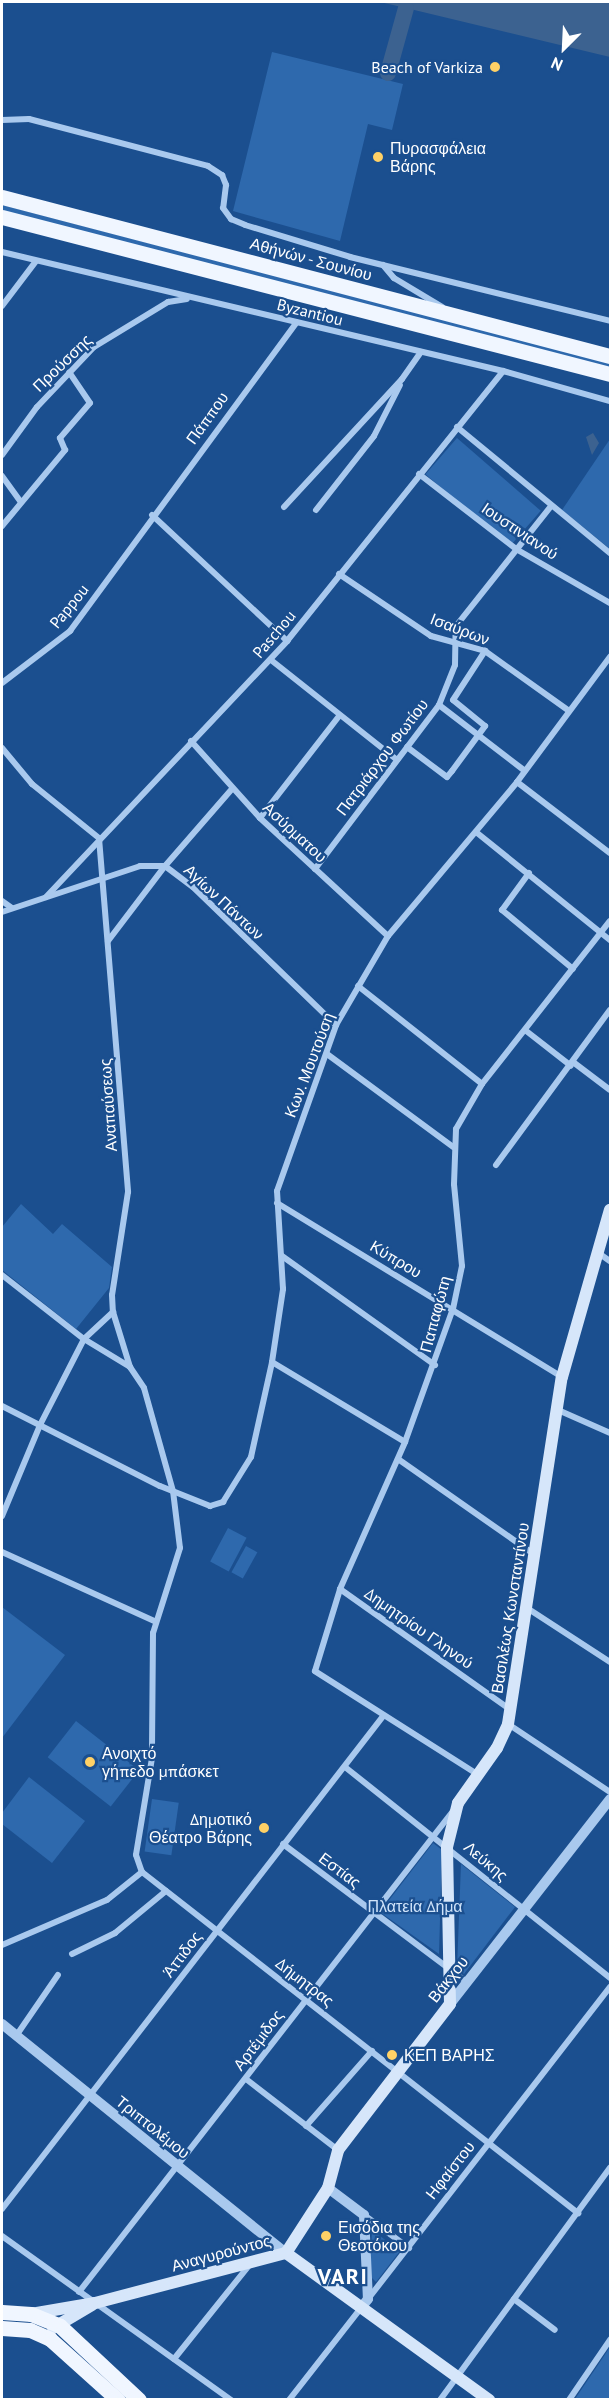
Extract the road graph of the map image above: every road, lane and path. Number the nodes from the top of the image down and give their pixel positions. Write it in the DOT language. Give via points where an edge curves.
graph roads {
  1 [pos="2,120"];
  2 [pos="2,197"];
  3 [pos="2,217"];
  4 [pos="2,252"];
  5 [pos="36,261"];
  6 [pos="383,265"];
  7 [pos="192,298"];
  8 [pos="2,306"];
  9 [pos="452,315"];
  10 [pos="610,321"];
  11 [pos="297,322"];
  12 [pos="421,352"];
  13 [pos="610,356"];
  14 [pos="503,371"];
  15 [pos="69,372"];
  16 [pos="610,374"];
  17 [pos="402,379"];
  18 [pos="610,401"];
  19 [pos="457,427"];
  20 [pos="2,455"];
  21 [pos="419,474"];
  22 [pos="2,476"];
  23 [pos="21,502"];
  24 [pos="551,506"];
  25 [pos="284,507"];
  26 [pos="316,510"];
  27 [pos="152,515"];
  28 [pos="2,526"];
  29 [pos="516,549"];
  30 [pos="610,554"];
  31 [pos="339,574"];
  32 [pos="610,603"];
  33 [pos="287,641"];
  34 [pos="456,641"];
  35 [pos="485,651"];
  36 [pos="610,657"];
  37 [pos="271,660"];
  38 [pos="2,683"];
  39 [pos="439,705"];
  40 [pos="569,711"];
  41 [pos="340,715"];
  42 [pos="479,736"];
  43 [pos="191,741"];
  44 [pos="407,747"];
  45 [pos="2,748"];
  46 [pos="397,760"];
  47 [pos="525,771"];
  48 [pos="517,782"];
  49 [pos="232,789"];
  50 [pos="260,818"];
  51 [pos="476,832"];
  52 [pos="99,838"];
  53 [pos="610,853"];
  54 [pos="165,866"];
  55 [pos="315,869"];
  56 [pos="529,873"];
  57 [pos="102,879"];
  58 [pos="46,897"];
  59 [pos="2,901"];
  60 [pos="12,908"];
  61 [pos="2,912"];
  62 [pos="610,921"];
  63 [pos="602,932"];
  64 [pos="388,936"];
  65 [pos="610,940"];
  66 [pos="108,941"];
  67 [pos="573,969"];
  68 [pos="358,986"];
  69 [pos="610,1010"];
  70 [pos="336,1025"];
  71 [pos="525,1030"];
  72 [pos="327,1054"];
  73 [pos="572,1064"];
  74 [pos="482,1084"];
  75 [pos="610,1090"];
  76 [pos="453,1147"];
  77 [pos="496,1165"];
  78 [pos="276,1203"];
  79 [pos="610,1210"];
  80 [pos="597,1251"];
  81 [pos="282,1256"];
  82 [pos="610,1261"];
  83 [pos="2,1275"];
  84 [pos="453,1309"];
  85 [pos="113,1312"];
  86 [pos="84,1339"];
  87 [pos="272,1362"];
  88 [pos="435,1365"];
  89 [pos="130,1367"];
  90 [pos="562,1377"];
  91 [pos="2,1406"];
  92 [pos="557,1409"];
  93 [pos="40,1425"];
  94 [pos="610,1433"];
  95 [pos="405,1442"];
  96 [pos="398,1459"];
  97 [pos="173,1491"];
  98 [pos="2,1516"];
  99 [pos="2,1552"];
  100 [pos="535,1555"];
  101 [pos="340,1589"];
  102 [pos="527,1608"];
  103 [pos="156,1622"];
  104 [pos="609,1658"];
  105 [pos="511,1710"];
  106 [pos="384,1715"];
  107 [pos="508,1724"];
  108 [pos="345,1767"];
  109 [pos="477,1774"];
  110 [pos="610,1792"];
  111 [pos="610,1800"];
  112 [pos="458,1803"];
  113 [pos="433,1837"];
  114 [pos="283,1844"];
  115 [pos="447,1847"];
  116 [pos="142,1872"];
  117 [pos="166,1891"];
  118 [pos="524,1910"];
  119 [pos="374,1912"];
  120 [pos="217,1930"];
  121 [pos="2,1945"];
  122 [pos="72,1954"];
  123 [pos="450,1970"];
  124 [pos="58,1975"];
  125 [pos="610,1978"];
  126 [pos="467,1982"];
  127 [pos="610,1987"];
  128 [pos="306,2000"];
  129 [pos="450,2004"];
  130 [pos="2,2024"];
  131 [pos="16,2037"];
  132 [pos="372,2051"];
  133 [pos="397,2071"];
  134 [pos="246,2079"];
  135 [pos="90,2096"];
  136 [pos="306,2126"];
  137 [pos="490,2144"];
  138 [pos="338,2150"];
  139 [pos="177,2165"];
  140 [pos="610,2168"];
  141 [pos="328,2188"];
  142 [pos="2,2209"];
  143 [pos="578,2212"];
  144 [pos="364,2215"];
  145 [pos="2,2236"];
  146 [pos="409,2248"];
  147 [pos="286,2253"];
  148 [pos="251,2262"];
  149 [pos="79,2292"];
  150 [pos="514,2299"];
  151 [pos="96,2303"];
  152 [pos="365,2303"];
  153 [pos="2,2312"];
  154 [pos="30,2314"];
  155 [pos="60,2326"];
  156 [pos="2,2328"];
  157 [pos="555,2330"];
  158 [pos="36,2332"];
  159 [pos="610,2340"];
  160 [pos="603,2350"];
  161 [pos="610,2354"];
  162 [pos="174,2359"];
  163 [pos="457,2376"];
  164 [pos="118,2400"];
  165 [pos="139,2400"];
  166 [pos="231,2400"];
  167 [pos="289,2400"];
  168 [pos="440,2400"];
  169 [pos="489,2400"];
  170 [pos="569,2400"];
  1 -- 6 [label="street" via="29,119 208,166 222,175 226,185 223,208 231,219"];
  2 -- 9 [label="main road, Αθήνών - Σουνίου"];
  3 -- 16 [label="main road"];
  4 -- 5 [label="street, Byzantiou"];
  5 -- 7 [label="street, Byzantiou"];
  5 -- 8 [label="street"];
  6 -- 9 [label="street" via="394,278"];
  6 -- 10 [label="street"];
  7 -- 11 [label="street, Byzantiou"];
  7 -- 15 [label="street, Προύσσης" via="168,302 94,347"];
  9 -- 13 [label="main road, Αθήνών - Σουνίου"];
  11 -- 12 [label="street, Byzantiou"];
  11 -- 27 [label="street, Πάππου"];
  12 -- 14 [label="street, Byzantiou"];
  12 -- 17 [label="street"];
  14 -- 18 [label="street, Byzantiou"];
  14 -- 19 [label="street, Paschou"];
  15 -- 20 [label="street, Προύσσης" via="37,406"];
  15 -- 23 [label="street" via="90,403 60,438 65,450"];
  17 -- 25 [label="street"];
  17 -- 26 [label="street" via="375,436"];
  19 -- 21 [label="street, Paschou"];
  19 -- 24 [label="street"];
  21 -- 29 [label="street, Ιουστινιανού"];
  21 -- 31 [label="street, Paschou"];
  22 -- 23 [label="street"];
  23 -- 28 [label="street"];
  24 -- 29 [label="street, Πατριάρχου Φωτίου"];
  24 -- 30 [label="street"];
  27 -- 33 [label="street"];
  27 -- 38 [label="street, Πάππου" via="70,631"];
  29 -- 32 [label="street, Ιουστινιανού"];
  29 -- 34 [label="street, Πατριάρχου Φωτίου" via="456,626"];
  31 -- 33 [label="street, Paschou"];
  31 -- 34 [label="street, Ισαύρων" via="431,636"];
  33 -- 37 [label="street, Paschou"];
  34 -- 35 [label="street, Ισαύρων"];
  34 -- 39 [label="street, Πατριάρχου Φωτίου" via="455,665"];
  35 -- 40 [label="street, Ισαύρων"];
  35 -- 42 [label="street" via="453,700 485,726"];
  36 -- 40 [label="street, Κων. Μουτούση"];
  37 -- 41 [label="street"];
  37 -- 43 [label="street, Paschou"];
  39 -- 42 [label="street"];
  39 -- 44 [label="street, Πατριάρχου Φωτίου"];
  40 -- 47 [label="street, Κων. Μουτούση"];
  41 -- 46 [label="street"];
  41 -- 50 [label="street"];
  42 -- 44 [label="street" via="447,777"];
  42 -- 47 [label="street"];
  43 -- 49 [label="street, Ασύρματου"];
  43 -- 52 [label="street, Paschou"];
  44 -- 46 [label="street, Πατριάρχου Φωτίου"];
  45 -- 52 [label="street" via="32,784"];
  46 -- 55 [label="street, Πατριάρχου Φωτίου"];
  47 -- 48 [label="street, Κων. Μουτούση"];
  48 -- 51 [label="street, Κων. Μουτούση"];
  48 -- 53 [label="street"];
  49 -- 50 [label="street, Ασύρματου"];
  49 -- 54 [label="street"];
  50 -- 55 [label="street, Ασύρματου"];
  51 -- 56 [label="street"];
  51 -- 64 [label="street, Κων. Μουτούση"];
  52 -- 57 [label="street, Αναπαύσεως"];
  52 -- 58 [label="street, Paschou"];
  54 -- 57 [label="street, Αγίων Πάντων" via="140,866"];
  54 -- 66 [label="street"];
  54 -- 70 [label="street, Αγίων Πάντων" via="193,887"];
  55 -- 64 [label="street, Ασύρματου"];
  56 -- 63 [label="street"];
  56 -- 67 [label="street" via="504,905 504,915"];
  57 -- 58 [label="street, Αγίων Πάντων"];
  57 -- 66 [label="street, Αναπαύσεως"];
  58 -- 60 [label="street, Αγίων Πάντων"];
  59 -- 60 [label="street"];
  60 -- 61 [label="street, Αγίων Πάντων"];
  62 -- 63 [label="street, Παπαφώτη"];
  63 -- 65 [label="street"];
  63 -- 67 [label="street, Παπαφώτη"];
  64 -- 68 [label="street, Κων. Μουτούση"];
  66 -- 85 [label="street, Αναπαύσεως" via="128,1192 112,1295"];
  67 -- 71 [label="street, Παπαφώτη"];
  68 -- 70 [label="street, Κων. Μουτούση"];
  68 -- 74 [label="street"];
  69 -- 73 [label="street"];
  70 -- 72 [label="street, Κων. Μουτούση"];
  71 -- 73 [label="street"];
  71 -- 74 [label="street, Παπαφώτη"];
  72 -- 76 [label="street"];
  72 -- 78 [label="street, Κων. Μουτούση" via="284,1166"];
  73 -- 75 [label="street"];
  73 -- 77 [label="street"];
  74 -- 76 [label="street, Παπαφώτη" via="460,1120"];
  76 -- 84 [label="street, Παπαφώτη" via="462,1266"];
  78 -- 81 [label="street, Κων. Μουτούση"];
  78 -- 84 [label="street, Κύπρου"];
  79 -- 80 [label="main road, Βασιλέως Κωνσταντίνου"];
  80 -- 82 [label="street"];
  80 -- 90 [label="main road, Βασιλέως Κωνσταντίνου"];
  81 -- 87 [label="street, Κων. Μουτούση" via="282,1289"];
  81 -- 88 [label="street"];
  83 -- 86 [label="street"];
  84 -- 88 [label="street, Παπαφώτη"];
  84 -- 90 [label="street, Κύπρου"];
  85 -- 86 [label="street"];
  85 -- 89 [label="street, Αναπαύσεως"];
  86 -- 89 [label="street"];
  86 -- 93 [label="street"];
  87 -- 95 [label="street"];
  87 -- 97 [label="street, Κων. Μουτούση" via="251,1457 224,1502 210,1506"];
  88 -- 95 [label="street, Παπαφώτη"];
  89 -- 97 [label="street, Αναπαύσεως" via="144,1389"];
  90 -- 92 [label="main road, Βασιλέως Κωνσταντίνου"];
  91 -- 93 [label="street, Κων. Μουτούση"];
  92 -- 94 [label="street"];
  92 -- 100 [label="main road, Βασιλέως Κωνσταντίνου"];
  93 -- 97 [label="street, Κων. Μουτούση"];
  93 -- 98 [label="street"];
  95 -- 96 [label="street, Παπαφώτη"];
  96 -- 100 [label="street"];
  96 -- 101 [label="street, Παπαφώτη"];
  97 -- 103 [label="street, Αναπαύσεως" via="180,1548"];
  99 -- 103 [label="street"];
  100 -- 102 [label="main road, Βασιλέως Κωνσταντίνου"];
  101 -- 105 [label="street, Δημητρίου Γληνού"];
  101 -- 106 [label="street, Παπαφώτη" via="315,1671"];
  102 -- 104 [label="street"];
  102 -- 105 [label="main road, Βασιλέως Κωνσταντίνου"];
  103 -- 116 [label="street, Αναπαύσεως" via="152,1650 152,1758 136,1855"];
  105 -- 107 [label="main road, Βασιλέως Κωνσταντίνου"];
  106 -- 108 [label="street, Άττιδος"];
  106 -- 109 [label="street"];
  107 -- 109 [label="main road, Βασιλέως Κωνσταντίνου" via="497,1748"];
  107 -- 110 [label="street"];
  108 -- 113 [label="street, Λεύκης"];
  108 -- 114 [label="street, Άττιδος"];
  109 -- 112 [label="main road, Βασιλέως Κωνσταντίνου"];
  111 -- 118 [label="street, Βάκχου"];
  112 -- 113 [label="street, Αρτέμιδος"];
  112 -- 115 [label="main road, Βασιλέως Κωνσταντίνου"];
  113 -- 115 [label="street, Λεύκης"];
  113 -- 119 [label="street, Αρτέμιδος"];
  114 -- 119 [label="street, Εστίας"];
  114 -- 120 [label="street, Άττιδος"];
  115 -- 118 [label="street, Λεύκης"];
  115 -- 123 [label="main road, Βασιλέως Κωνσταντίνου"];
  116 -- 117 [label="street, Δήμητρας"];
  116 -- 121 [label="street" via="107,1900"];
  117 -- 120 [label="street, Δήμητρας"];
  117 -- 122 [label="street" via="115,1933"];
  118 -- 125 [label="street, Λεύκης"];
  118 -- 126 [label="street, Βάκχου"];
  119 -- 123 [label="street, Εστίας"];
  119 -- 128 [label="street, Αρτέμιδος"];
  120 -- 128 [label="street, Δήμητρας"];
  120 -- 135 [label="street, Άττιδος"];
  123 -- 126 [label="street, Εστίας"];
  123 -- 129 [label="main road, Βασιλέως Κωνσταντίνου"];
  124 -- 131 [label="street"];
  126 -- 129 [label="street, Βάκχου"];
  127 -- 137 [label="street, Ηφαίστου"];
  128 -- 132 [label="street, Δήμητρας"];
  128 -- 134 [label="street, Αρτέμιδος"];
  129 -- 133 [label="main road, Βάκχου"];
  130 -- 131 [label="street, Τριπτολέμου"];
  131 -- 135 [label="street, Τριπτολέμου"];
  132 -- 133 [label="street, Δήμητρας"];
  132 -- 136 [label="street"];
  133 -- 137 [label="street, Δήμητρας"];
  133 -- 138 [label="main road, Βάκχου"];
  134 -- 136 [label="street"];
  134 -- 139 [label="street, Αρτέμιδος"];
  135 -- 139 [label="street, Τριπτολέμου"];
  135 -- 142 [label="street, Άττιδος"];
  136 -- 138 [label="street"];
  137 -- 143 [label="street, Δήμητρας"];
  137 -- 146 [label="street, Ηφαίστου"];
  138 -- 141 [label="main road, Βάκχου"];
  139 -- 147 [label="street, Τριπτολέμου"];
  139 -- 149 [label="street, Αρτέμιδος"];
  140 -- 143 [label="street"];
  141 -- 144 [label="street"];
  141 -- 147 [label="main road"];
  143 -- 150 [label="street"];
  144 -- 146 [label="street"];
  144 -- 152 [label="street"];
  145 -- 149 [label="street"];
  146 -- 152 [label="street, Ηφαίστου"];
  147 -- 148 [label="main road, Αναγυρούντος"];
  147 -- 152 [label="main road, Αναγυρούντος"];
  148 -- 151 [label="main road, Αναγυρούντος"];
  148 -- 162 [label="street"];
  149 -- 151 [label="street"];
  150 -- 157 [label="street"];
  150 -- 163 [label="street"];
  151 -- 154 [label="main road, Αναγυρούντος"];
  151 -- 155 [label="main road, Αναγυρούντος"];
  151 -- 162 [label="street"];
  152 -- 163 [label="main road, Αναγυρούντος"];
  152 -- 167 [label="street, Ηφαίστου"];
  153 -- 154 [label="main road"];
  154 -- 155 [label="main road"];
  155 -- 158 [label="main road, Αναγυρούντος"];
  155 -- 165 [label="main road"];
  156 -- 158 [label="main road"];
  158 -- 164 [label="main road" via="70,2353"];
  159 -- 160 [label="street"];
  160 -- 161 [label="street"];
  160 -- 170 [label="street"];
  162 -- 166 [label="street"];
  163 -- 168 [label="street"];
  163 -- 169 [label="main road, Αναγυρούντος"];
}
